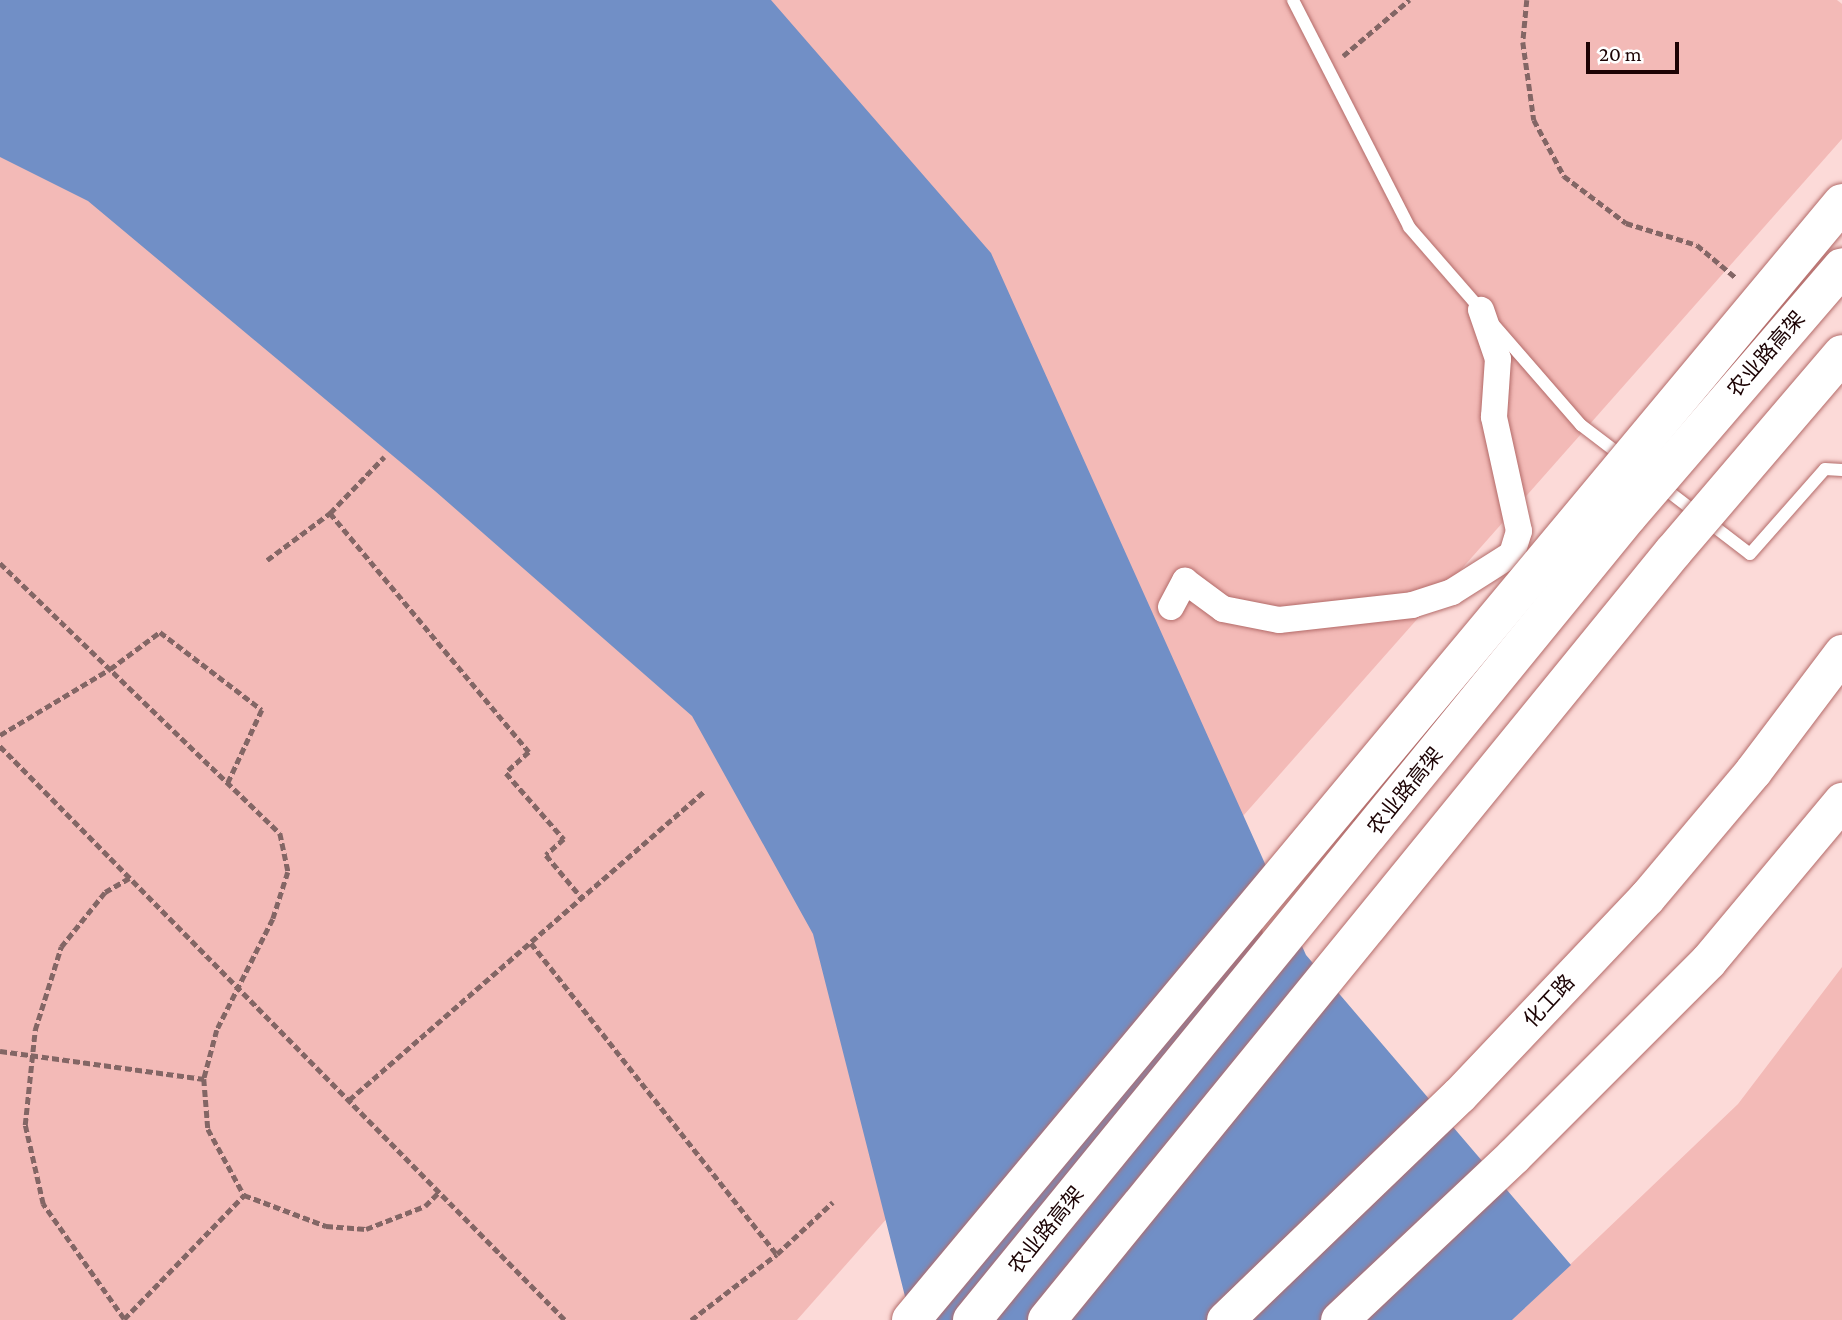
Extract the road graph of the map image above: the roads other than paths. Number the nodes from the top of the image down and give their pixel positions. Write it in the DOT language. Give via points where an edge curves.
graph roads {
  1 [pos="1293,0"];
  2 [pos="1842,203"];
  3 [pos="1842,267"];
  4 [pos="1481,310"];
  5 [pos="1842,354"];
  6 [pos="1842,470"];
  7 [pos="1171,607"];
  8 [pos="1842,653"];
  9 [pos="1355,787"];
  10 [pos="1842,801"];
  11 [pos="1256,974"];
  12 [pos="911,1320"];
  13 [pos="972,1320"];
  14 [pos="1047,1320"];
  15 [pos="1225,1320"];
  16 [pos="1339,1320"];
  1 -- 4 [label="lane" via="1409,227"];
  2 -- 9 [label="highway, bridge"];
  3 -- 11 [label="highway, 农业路高架, bridge" via="1628,516"];
  4 -- 6 [label="lane" via="1581,425 1751,554 1825,469"];
  4 -- 7 [label="street" via="1498,359 1494,417 1519,531 1511,554 1452,592 1412,605 1279,620 1223,609 1185,581"];
  5 -- 14 [label="highway, bridge" via="1673,552"];
  8 -- 15 [label="main road, 化工路" via="1753,771 1647,897 1459,1095"];
  9 -- 11 [label="highway, bridge"];
  9 -- 12 [label="highway, bridge"];
  10 -- 16 [label="main road" via="1708,961 1513,1157"];
  11 -- 13 [label="highway, 农业路高架, bridge"];
}
